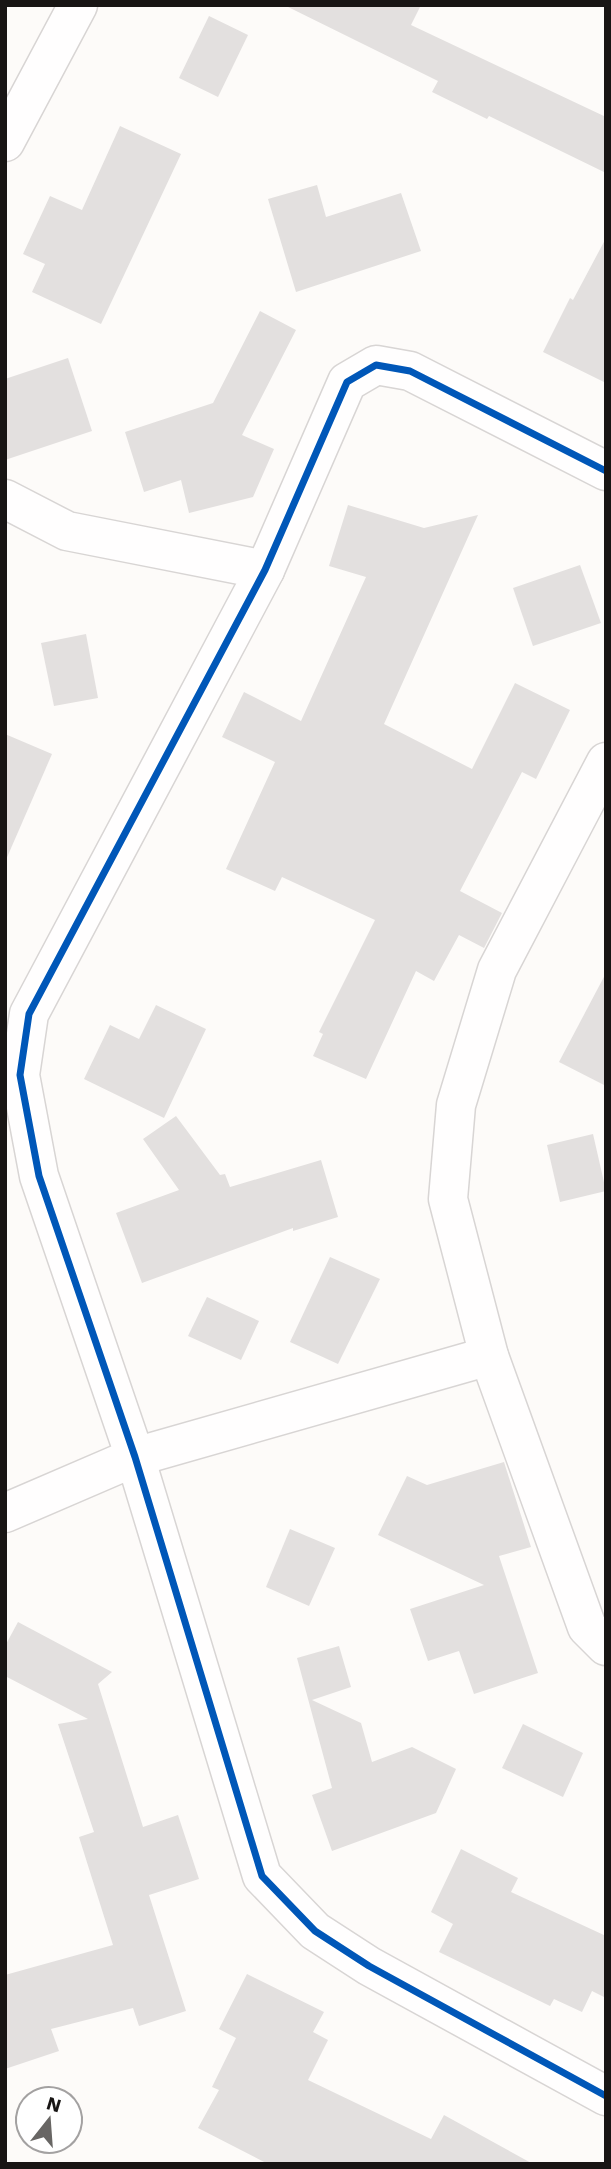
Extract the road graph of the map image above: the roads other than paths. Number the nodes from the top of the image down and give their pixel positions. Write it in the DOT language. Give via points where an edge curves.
graph roads {
  1 [pos="78,5"];
  2 [pos="5,142"];
  3 [pos="606,471"];
  4 [pos="5,499"];
  5 [pos="265,570"];
  6 [pos="606,762"];
  7 [pos="489,1356"];
  8 [pos="135,1457"];
  9 [pos="5,1513"];
  10 [pos="606,1646"];
  11 [pos="606,2096"];
  1 -- 2 [label="street"];
  3 -- 5 [label="street" via="411,371 376,365 347,382"];
  4 -- 5 [label="street" via="66,531"];
  5 -- 8 [label="street" via="29,1014 20,1075 39,1175"];
  6 -- 7 [label="street" via="497,970 456,1105 448,1199"];
  7 -- 8 [label="street"];
  7 -- 10 [label="street" via="587,1627"];
  8 -- 9 [label="street"];
  8 -- 11 [label="street" via="262,1876 315,1931"];
}
